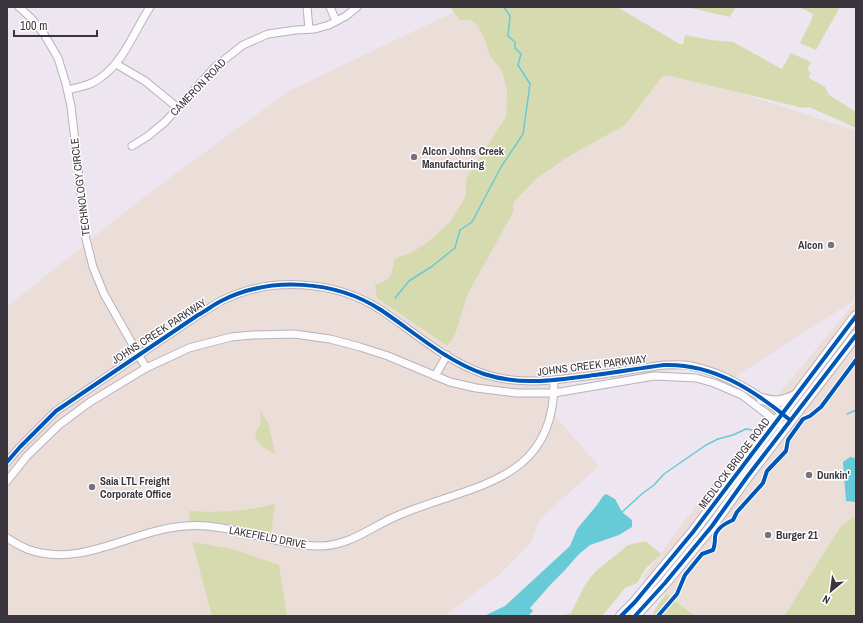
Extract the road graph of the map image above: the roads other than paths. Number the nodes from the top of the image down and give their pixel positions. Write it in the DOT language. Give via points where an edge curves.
graph roads {
  1 [pos="19,7"];
  2 [pos="150,7"];
  3 [pos="308,7"];
  4 [pos="330,7"];
  5 [pos="357,7"];
  6 [pos="336,21"];
  7 [pos="310,29"];
  8 [pos="116,64"];
  9 [pos="68,90"];
  10 [pos="178,108"];
  11 [pos="132,146"];
  12 [pos="856,316"];
  13 [pos="856,335"];
  14 [pos="139,354"];
  15 [pos="447,355"];
  16 [pos="146,368"];
  17 [pos="436,376"];
  18 [pos="554,381"];
  19 [pos="554,392"];
  20 [pos="795,396"];
  21 [pos="762,399"];
  22 [pos="784,420"];
  23 [pos="7,462"];
  24 [pos="7,481"];
  25 [pos="7,538"];
  26 [pos="621,616"];
  27 [pos="635,616"];
  1 -- 9 [label="street, TECHNOLOGY CIRCLE" via="44,34 58,58"];
  2 -- 8 [label="street"];
  3 -- 7 [label="street"];
  4 -- 6 [label="street"];
  5 -- 6 [label="street, CAMERON ROAD"];
  6 -- 7 [label="street, CAMERON ROAD" via="330,25"];
  7 -- 10 [label="street, CAMERON ROAD" via="268,34 243,45 215,67"];
  8 -- 9 [label="street" via="91,84"];
  8 -- 10 [label="street" via="145,82"];
  9 -- 14 [label="street, TECHNOLOGY CIRCLE" via="89,253 104,294"];
  10 -- 11 [label="street, CAMERON ROAD" via="148,136"];
  12 -- 20 [label="highway, MEDLOCK BRIDGE ROAD"];
  13 -- 22 [label="highway, MEDLOCK BRIDGE ROAD"];
  14 -- 15 [label="street, JOHNS CREEK PARKWAY" via="222,301 266,287 298,284 356,296"];
  14 -- 16 [label="street, TECHNOLOGY CIRCLE"];
  14 -- 23 [label="street, JOHNS CREEK PARKWAY" via="56,411"];
  15 -- 17 [label="street"];
  15 -- 18 [label="street, JOHNS CREEK PARKWAY" via="477,371 501,378 531,382"];
  16 -- 17 [label="street, JOHNS CREEK PARKWAY" via="189,348 231,337 294,334 330,339 360,347"];
  16 -- 24 [label="street, JOHNS CREEK PARKWAY" via="90,402 59,425 27,456"];
  17 -- 19 [label="street, JOHNS CREEK PARKWAY" via="450,382 500,392"];
  18 -- 19 [label="street, LAKEFIELD DRIVE"];
  18 -- 21 [label="street, JOHNS CREEK PARKWAY" via="664,365 692,366 717,374"];
  19 -- 22 [label="street, JOHNS CREEK PARKWAY" via="654,376 696,378 742,395"];
  19 -- 25 [label="street, LAKEFIELD DRIVE" via="552,411 545,433 532,453 516,469 494,481 399,516 339,544 304,546 217,528 181,526 157,530 69,555 26,549"];
  20 -- 21 [label="highway" via="778,402"];
  20 -- 22 [label="highway, MEDLOCK BRIDGE ROAD"];
  21 -- 22 [label="street, JOHNS CREEK PARKWAY"];
  22 -- 26 [label="highway, MEDLOCK BRIDGE ROAD"];
  22 -- 27 [label="highway, MEDLOCK BRIDGE ROAD" via="712,526"];
}
